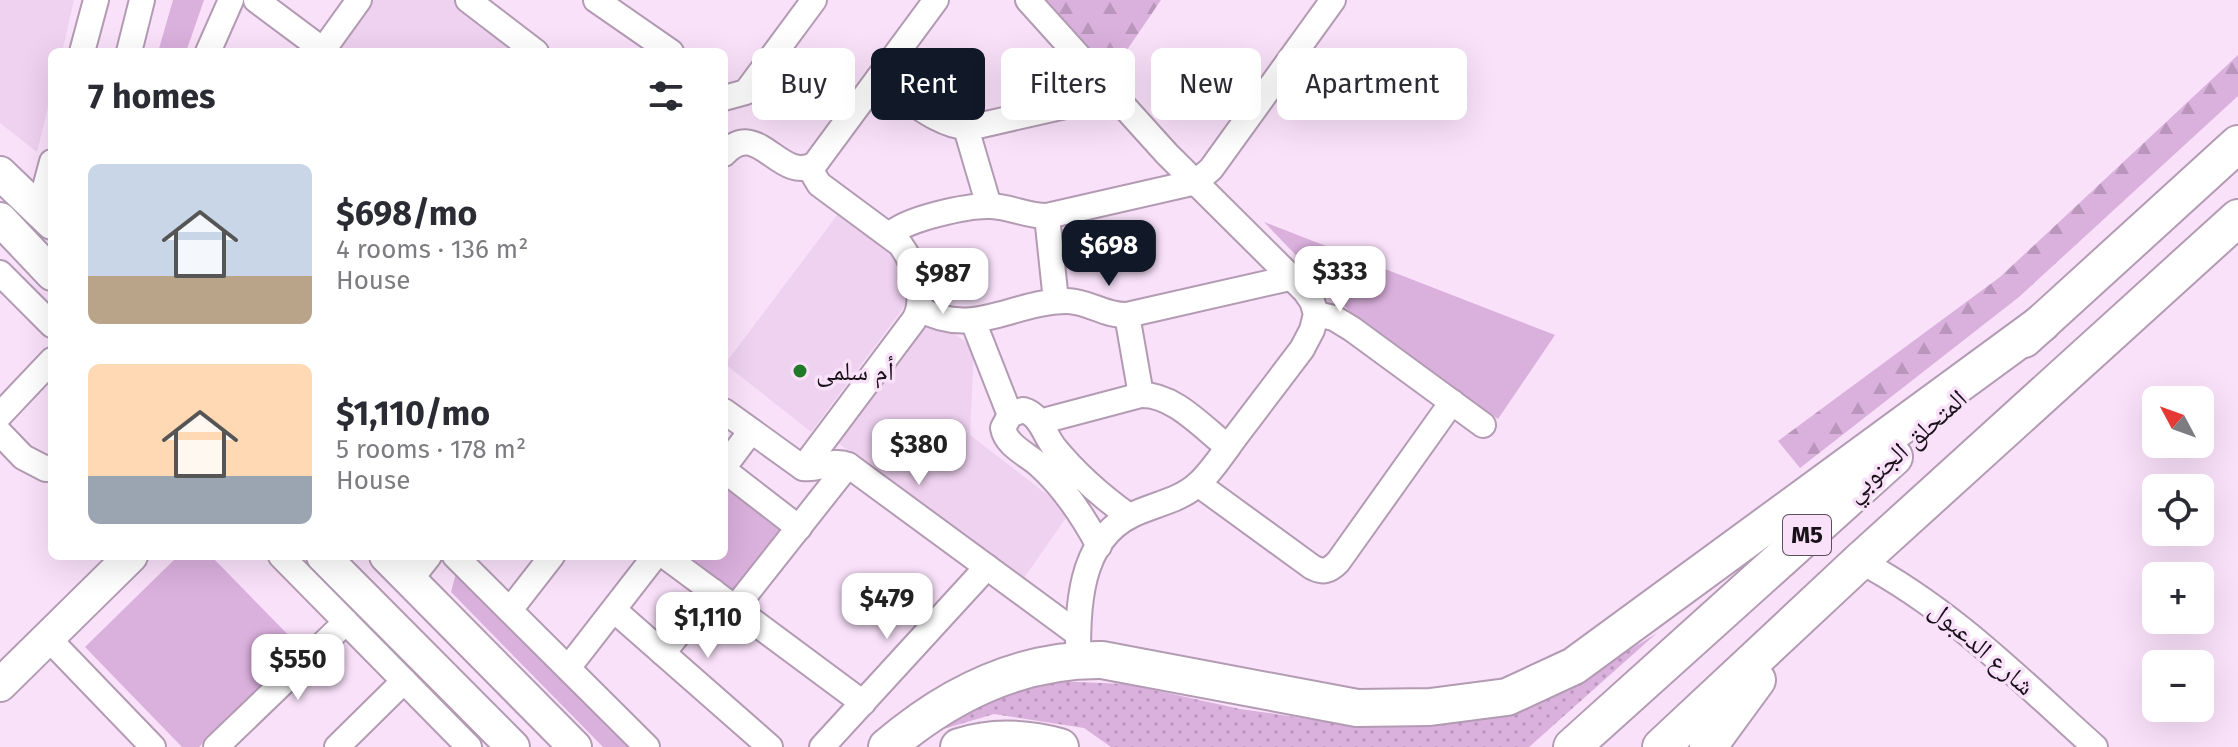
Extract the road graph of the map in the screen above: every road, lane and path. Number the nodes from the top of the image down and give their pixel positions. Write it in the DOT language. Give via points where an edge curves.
graph roads {
  1 [pos="96,0"];
  2 [pos="142,0"];
  3 [pos="231,0"];
  4 [pos="359,0"];
  5 [pos="468,0"];
  6 [pos="596,0"];
  7 [pos="814,0"];
  8 [pos="936,0"];
  9 [pos="1028,0"];
  10 [pos="1333,0"];
  11 [pos="260,1"];
  12 [pos="493,8"];
  13 [pos="83,48"];
  14 [pos="130,48"];
  15 [pos="210,48"];
  16 [pos="319,48"];
  17 [pos="325,48"];
  18 [pos="532,48"];
  19 [pos="665,48"];
  20 [pos="901,48"];
  21 [pos="1071,48"];
  22 [pos="871,89"];
  23 [pos="728,96"];
  24 [pos="1135,117"];
  25 [pos="941,120"];
  26 [pos="1002,120"];
  27 [pos="966,128"];
  28 [pos="2238,144"];
  29 [pos="728,150"];
  30 [pos="809,167"];
  31 [pos="0,173"];
  32 [pos="1196,182"];
  33 [pos="48,193"];
  34 [pos="989,206"];
  35 [pos="1047,216"];
  36 [pos="45,217"];
  37 [pos="2238,218"];
  38 [pos="0,219"];
  39 [pos="890,235"];
  40 [pos="48,270"];
  41 [pos="0,273"];
  42 [pos="1294,277"];
  43 [pos="1056,301"];
  44 [pos="920,309"];
  45 [pos="1316,314"];
  46 [pos="1127,315"];
  47 [pos="48,321"];
  48 [pos="973,321"];
  49 [pos="2042,323"];
  50 [pos="48,364"];
  51 [pos="1141,395"];
  52 [pos="1452,402"];
  53 [pos="728,414"];
  54 [pos="0,415"];
  55 [pos="1010,415"];
  56 [pos="1039,422"];
  57 [pos="1483,425"];
  58 [pos="751,431"];
  59 [pos="0,433"];
  60 [pos="1228,447"];
  61 [pos="728,463"];
  62 [pos="848,465"];
  63 [pos="48,468"];
  64 [pos="803,468"];
  65 [pos="728,471"];
  66 [pos="1198,484"];
  67 [pos="1081,493"];
  68 [pos="1129,516"];
  69 [pos="799,528"];
  70 [pos="1099,546"];
  71 [pos="127,560"];
  72 [pos="285,560"];
  73 [pos="327,560"];
  74 [pos="397,560"];
  75 [pos="459,560"];
  76 [pos="549,560"];
  77 [pos="652,560"];
  78 [pos="670,560"];
  79 [pos="1860,561"];
  80 [pos="987,567"];
  81 [pos="420,568"];
  82 [pos="713,591"];
  83 [pos="735,608"];
  84 [pos="510,610"];
  85 [pos="614,610"];
  86 [pos="346,622"];
  87 [pos="48,638"];
  88 [pos="1078,647"];
  89 [pos="663,653"];
  90 [pos="568,668"];
  91 [pos="404,681"];
  92 [pos="0,685"];
  93 [pos="863,703"];
  94 [pos="761,744"];
  95 [pos="153,747"];
  96 [pos="216,747"];
  97 [pos="337,747"];
  98 [pos="469,747"];
  99 [pos="513,747"];
  100 [pos="575,747"];
  101 [pos="647,747"];
  102 [pos="822,747"];
  103 [pos="887,747"];
  104 [pos="959,747"];
  105 [pos="1060,747"];
  106 [pos="1572,747"];
  107 [pos="1661,747"];
  108 [pos="1708,747"];
  109 [pos="2095,747"];
  1 -- 13 [label="street"];
  2 -- 14 [label="street"];
  3 -- 15 [label="street"];
  4 -- 17 [label="street"];
  5 -- 12 [label="street"];
  6 -- 19 [label="street"];
  7 -- 23 [label="street" via="746,92"];
  8 -- 20 [label="street"];
  9 -- 21 [label="street"];
  10 -- 32 [label="street" via="1211,169"];
  11 -- 16 [label="street"];
  12 -- 18 [label="street"];
  22 -- 30 [label="street"];
  24 -- 32 [label="street"];
  25 -- 27 [label="street"];
  26 -- 27 [label="street"];
  27 -- 34 [label="street"];
  28 -- 49 [label="highway, المتحلق الجنوبي / M5"];
  29 -- 30 [label="street" via="746,142 795,168"];
  30 -- 39 [label="street" via="819,184"];
  31 -- 36 [label="main road"];
  32 -- 35 [label="street"];
  32 -- 42 [label="street"];
  33 -- 36 [label="street"];
  34 -- 35 [label="street"];
  34 -- 39 [label="street" via="905,223"];
  35 -- 43 [label="street"];
  37 -- 79 [label="highway, المتحلق الجنوبي / M5"];
  38 -- 40 [label="main road"];
  39 -- 44 [label="street" via="906,254"];
  41 -- 47 [label="street"];
  42 -- 45 [label="street"];
  42 -- 46 [label="street"];
  43 -- 46 [label="street"];
  43 -- 48 [label="street"];
  44 -- 48 [label="street" via="941,319"];
  44 -- 64 [label="street"];
  45 -- 52 [label="street" via="1343,323"];
  45 -- 60 [label="street" via="1302,349"];
  46 -- 51 [label="street"];
  48 -- 55 [label="street"];
  49 -- 88 [label="highway" via="1574,666 1507,697 1430,707 1357,708 1102,660"];
  49 -- 106 [label="highway, المتحلق الجنوبي / M5"];
  50 -- 54 [label="street"];
  51 -- 56 [label="street"];
  51 -- 60 [label="street" via="1172,403"];
  52 -- 57 [label="street"];
  52 -- 66 [label="street" via="1329,570 1312,567"];
  53 -- 58 [label="street"];
  55 -- 56 [label="street" via="1030,412"];
  55 -- 67 [label="street" via="1003,428 1008,441"];
  56 -- 67 [label="street"];
  58 -- 61 [label="street"];
  58 -- 64 [label="street"];
  59 -- 63 [label="street" via="29,462"];
  60 -- 66 [label="street"];
  62 -- 64 [label="street"];
  62 -- 69 [label="street"];
  62 -- 80 [label="street"];
  65 -- 69 [label="street"];
  66 -- 68 [label="street"];
  67 -- 68 [label="street"];
  67 -- 70 [label="street"];
  68 -- 70 [label="street"];
  69 -- 83 [label="street"];
  70 -- 88 [label="street" via="1084,576"];
  71 -- 87 [label="main road"];
  72 -- 86 [label="street"];
  73 -- 99 [label="main road"];
  74 -- 81 [label="main road"];
  75 -- 84 [label="street"];
  76 -- 84 [label="street"];
  77 -- 85 [label="street"];
  78 -- 82 [label="street"];
  79 -- 107 [label="highway, المتحلق الجنوبي / M5"];
  79 -- 108 [label="highway" via="1744,695"];
  79 -- 109 [label="street, شارع الدعبول" via="1945,613"];
  80 -- 88 [label="street"];
  80 -- 93 [label="street"];
  81 -- 100 [label="main road"];
  82 -- 83 [label="street"];
  82 -- 89 [label="street"];
  83 -- 93 [label="street"];
  84 -- 90 [label="street"];
  85 -- 89 [label="street"];
  85 -- 90 [label="street"];
  86 -- 91 [label="street"];
  86 -- 96 [label="street"];
  87 -- 92 [label="main road"];
  87 -- 95 [label="street"];
  88 -- 103 [label="highway" via="977,686 937,708"];
  89 -- 94 [label="street"];
  90 -- 101 [label="street"];
  91 -- 97 [label="street"];
  91 -- 98 [label="street"];
  93 -- 102 [label="street"];
  104 -- 105 [label="highway" via="1000,739"];
}
